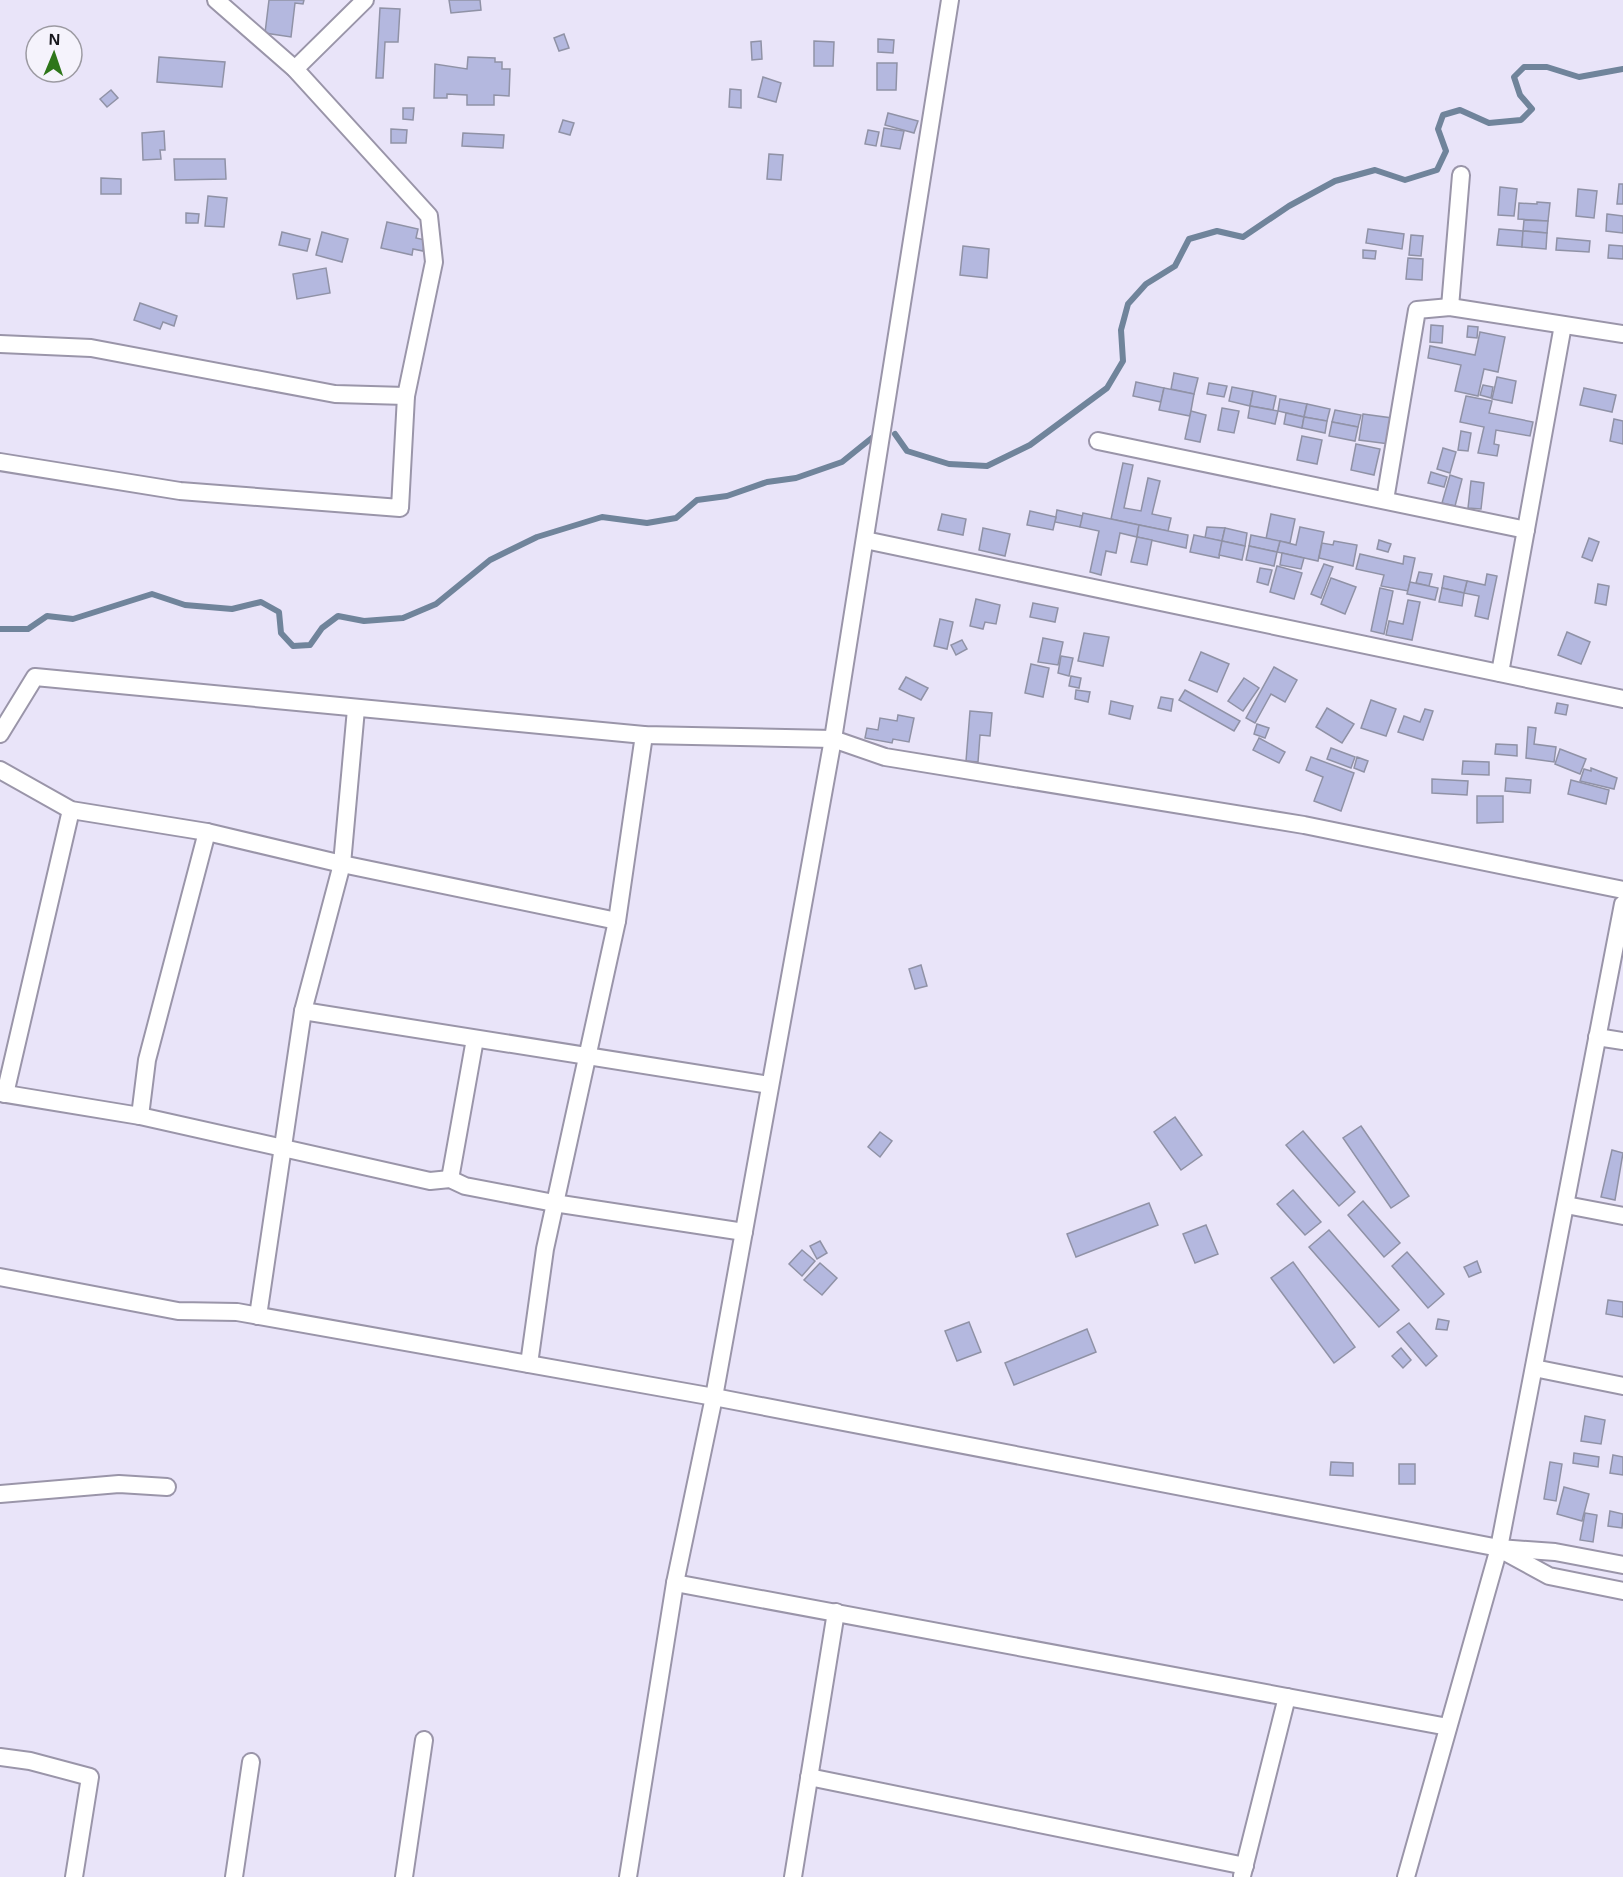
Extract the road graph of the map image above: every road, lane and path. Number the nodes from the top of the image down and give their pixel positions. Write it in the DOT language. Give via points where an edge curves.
graph roads {
  1 [pos="216,0"];
  2 [pos="365,0"];
  3 [pos="950,0"];
  4 [pos="295,69"];
  5 [pos="1461,175"];
  6 [pos="1450,307"];
  7 [pos="1563,325"];
  8 [pos="1623,334"];
  9 [pos="0,344"];
  10 [pos="406,396"];
  11 [pos="1098,441"];
  12 [pos="0,462"];
  13 [pos="1384,500"];
  14 [pos="1526,530"];
  15 [pos="865,540"];
  16 [pos="1500,673"];
  17 [pos="1623,699"];
  18 [pos="356,709"];
  19 [pos="0,734"];
  20 [pos="644,735"];
  21 [pos="833,739"];
  22 [pos="0,770"];
  23 [pos="71,810"];
  24 [pos="207,832"];
  25 [pos="342,864"];
  26 [pos="1623,890"];
  27 [pos="1623,904"];
  28 [pos="617,921"];
  29 [pos="303,1011"];
  30 [pos="1597,1037"];
  31 [pos="475,1039"];
  32 [pos="1623,1041"];
  33 [pos="585,1057"];
  34 [pos="770,1085"];
  35 [pos="3,1094"];
  36 [pos="140,1116"];
  37 [pos="282,1149"];
  38 [pos="450,1179"];
  39 [pos="554,1203"];
  40 [pos="1566,1205"];
  41 [pos="1623,1216"];
  42 [pos="744,1232"];
  43 [pos="0,1277"];
  44 [pos="258,1316"];
  45 [pos="529,1364"];
  46 [pos="1534,1368"];
  47 [pos="1623,1386"];
  48 [pos="714,1397"];
  49 [pos="167,1487"];
  50 [pos="0,1494"];
  51 [pos="1499,1548"];
  52 [pos="1623,1565"];
  53 [pos="675,1582"];
  54 [pos="1623,1591"];
  55 [pos="836,1612"];
  56 [pos="1287,1697"];
  57 [pos="1448,1727"];
  58 [pos="424,1740"];
  59 [pos="0,1757"];
  60 [pos="251,1762"];
  61 [pos="809,1777"];
  62 [pos="1244,1871"];
  63 [pos="74,1877"];
  64 [pos="234,1877"];
  65 [pos="404,1877"];
  66 [pos="628,1877"];
  67 [pos="793,1877"];
  68 [pos="1406,1877"];
  1 -- 4 [label="street"];
  2 -- 4 [label="street"];
  3 -- 15 [label="street"];
  4 -- 10 [label="street" via="429,216 434,262"];
  5 -- 6 [label="street"];
  6 -- 7 [label="street"];
  6 -- 13 [label="street" via="1417,310"];
  7 -- 8 [label="street"];
  7 -- 14 [label="street"];
  9 -- 10 [label="street" via="91,348 335,394"];
  10 -- 12 [label="street" via="400,508 180,491"];
  11 -- 13 [label="street"];
  13 -- 14 [label="street"];
  14 -- 16 [label="street"];
  15 -- 16 [label="street"];
  15 -- 21 [label="street"];
  16 -- 17 [label="street"];
  18 -- 19 [label="street" via="35,677"];
  18 -- 20 [label="street"];
  18 -- 25 [label="street"];
  20 -- 21 [label="street"];
  20 -- 28 [label="street"];
  21 -- 26 [label="street" via="885,757 1304,825"];
  21 -- 34 [label="street"];
  22 -- 23 [label="street"];
  23 -- 24 [label="street"];
  23 -- 35 [label="street"];
  24 -- 25 [label="street"];
  24 -- 36 [label="street" via="147,1060"];
  25 -- 28 [label="street"];
  25 -- 29 [label="street"];
  27 -- 30 [label="street"];
  28 -- 33 [label="street"];
  29 -- 31 [label="street"];
  29 -- 37 [label="street"];
  30 -- 32 [label="street"];
  30 -- 40 [label="street"];
  31 -- 33 [label="street"];
  31 -- 38 [label="street"];
  33 -- 34 [label="street"];
  33 -- 39 [label="street"];
  34 -- 42 [label="street"];
  35 -- 36 [label="street"];
  36 -- 37 [label="street"];
  37 -- 38 [label="street" via="430,1181"];
  37 -- 44 [label="street"];
  38 -- 39 [label="street" via="465,1186"];
  39 -- 42 [label="street"];
  39 -- 45 [label="street"];
  40 -- 41 [label="street"];
  40 -- 46 [label="street"];
  42 -- 48 [label="street"];
  43 -- 44 [label="street" via="178,1311"];
  44 -- 45 [label="street"];
  45 -- 48 [label="street"];
  46 -- 47 [label="street"];
  46 -- 51 [label="street"];
  48 -- 51 [label="street"];
  48 -- 53 [label="street"];
  49 -- 50 [label="street" via="119,1484"];
  51 -- 52 [label="street" via="1555,1552"];
  51 -- 54 [label="street" via="1549,1576"];
  51 -- 57 [label="street"];
  53 -- 55 [label="street"];
  53 -- 66 [label="street"];
  55 -- 56 [label="street"];
  55 -- 61 [label="street"];
  56 -- 57 [label="street"];
  56 -- 62 [label="street"];
  57 -- 68 [label="street"];
  58 -- 65 [label="street"];
  59 -- 63 [label="street" via="90,1778"];
  60 -- 64 [label="street"];
  61 -- 62 [label="street"];
  61 -- 67 [label="street"];
}
